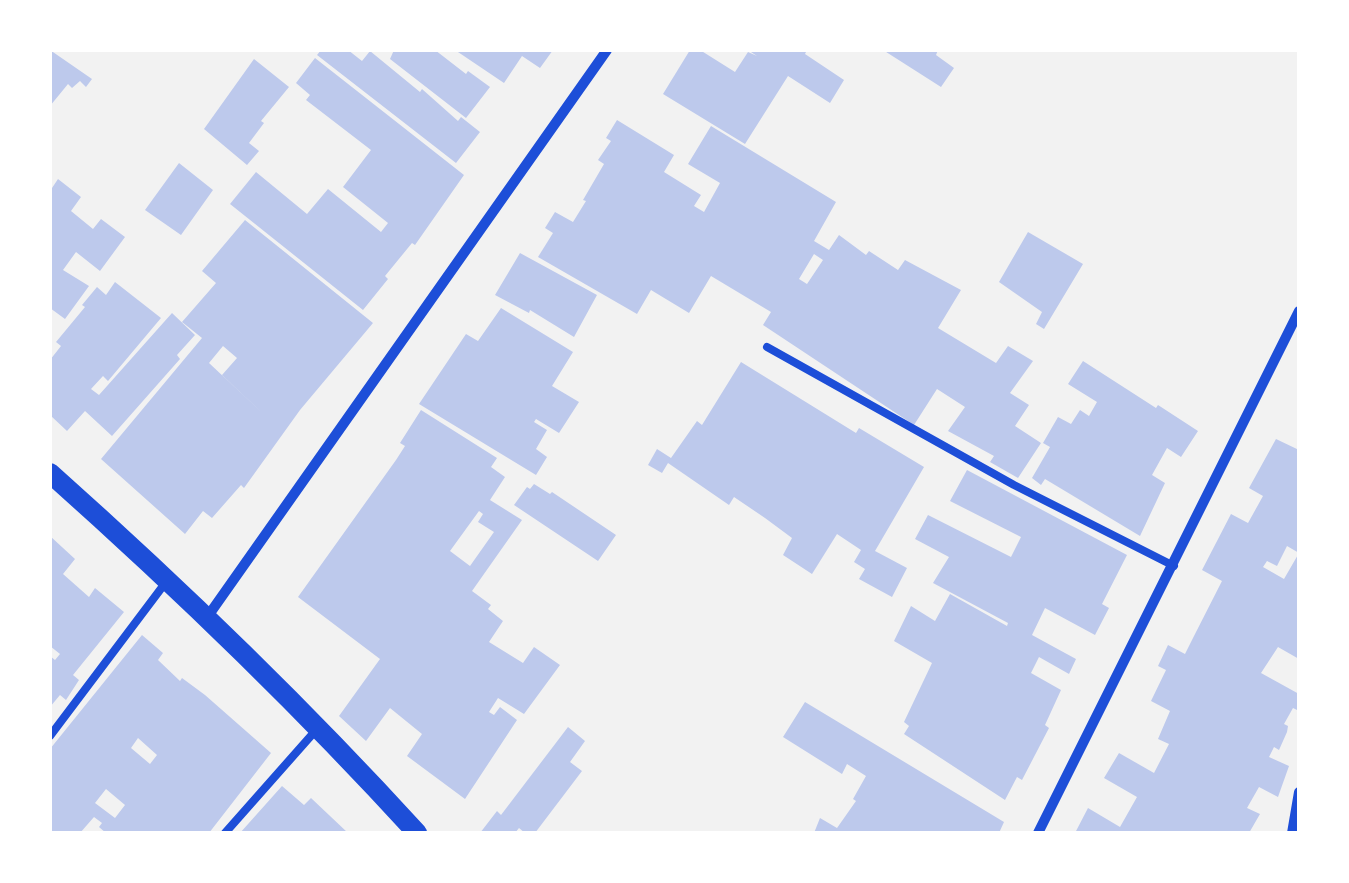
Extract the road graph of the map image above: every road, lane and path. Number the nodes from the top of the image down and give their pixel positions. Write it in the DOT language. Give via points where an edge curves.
graph roads {
  1 [pos="607,50"];
  2 [pos="1299,312"];
  3 [pos="767,347"];
  4 [pos="50,473"];
  5 [pos="1174,566"];
  6 [pos="169,579"];
  7 [pos="208,616"];
  8 [pos="320,726"];
  9 [pos="50,736"];
  10 [pos="1299,792"];
  11 [pos="225,833"];
  12 [pos="418,833"];
  13 [pos="1038,833"];
  14 [pos="1292,833"];
  1 -- 7 [label="street"];
  2 -- 5 [label="street"];
  3 -- 5 [label="lane"];
  4 -- 6 [label="main road"];
  5 -- 13 [label="street"];
  6 -- 7 [label="main road"];
  6 -- 9 [label="lane"];
  7 -- 8 [label="main road"];
  8 -- 11 [label="lane"];
  8 -- 12 [label="main road"];
  10 -- 14 [label="street"];
}
